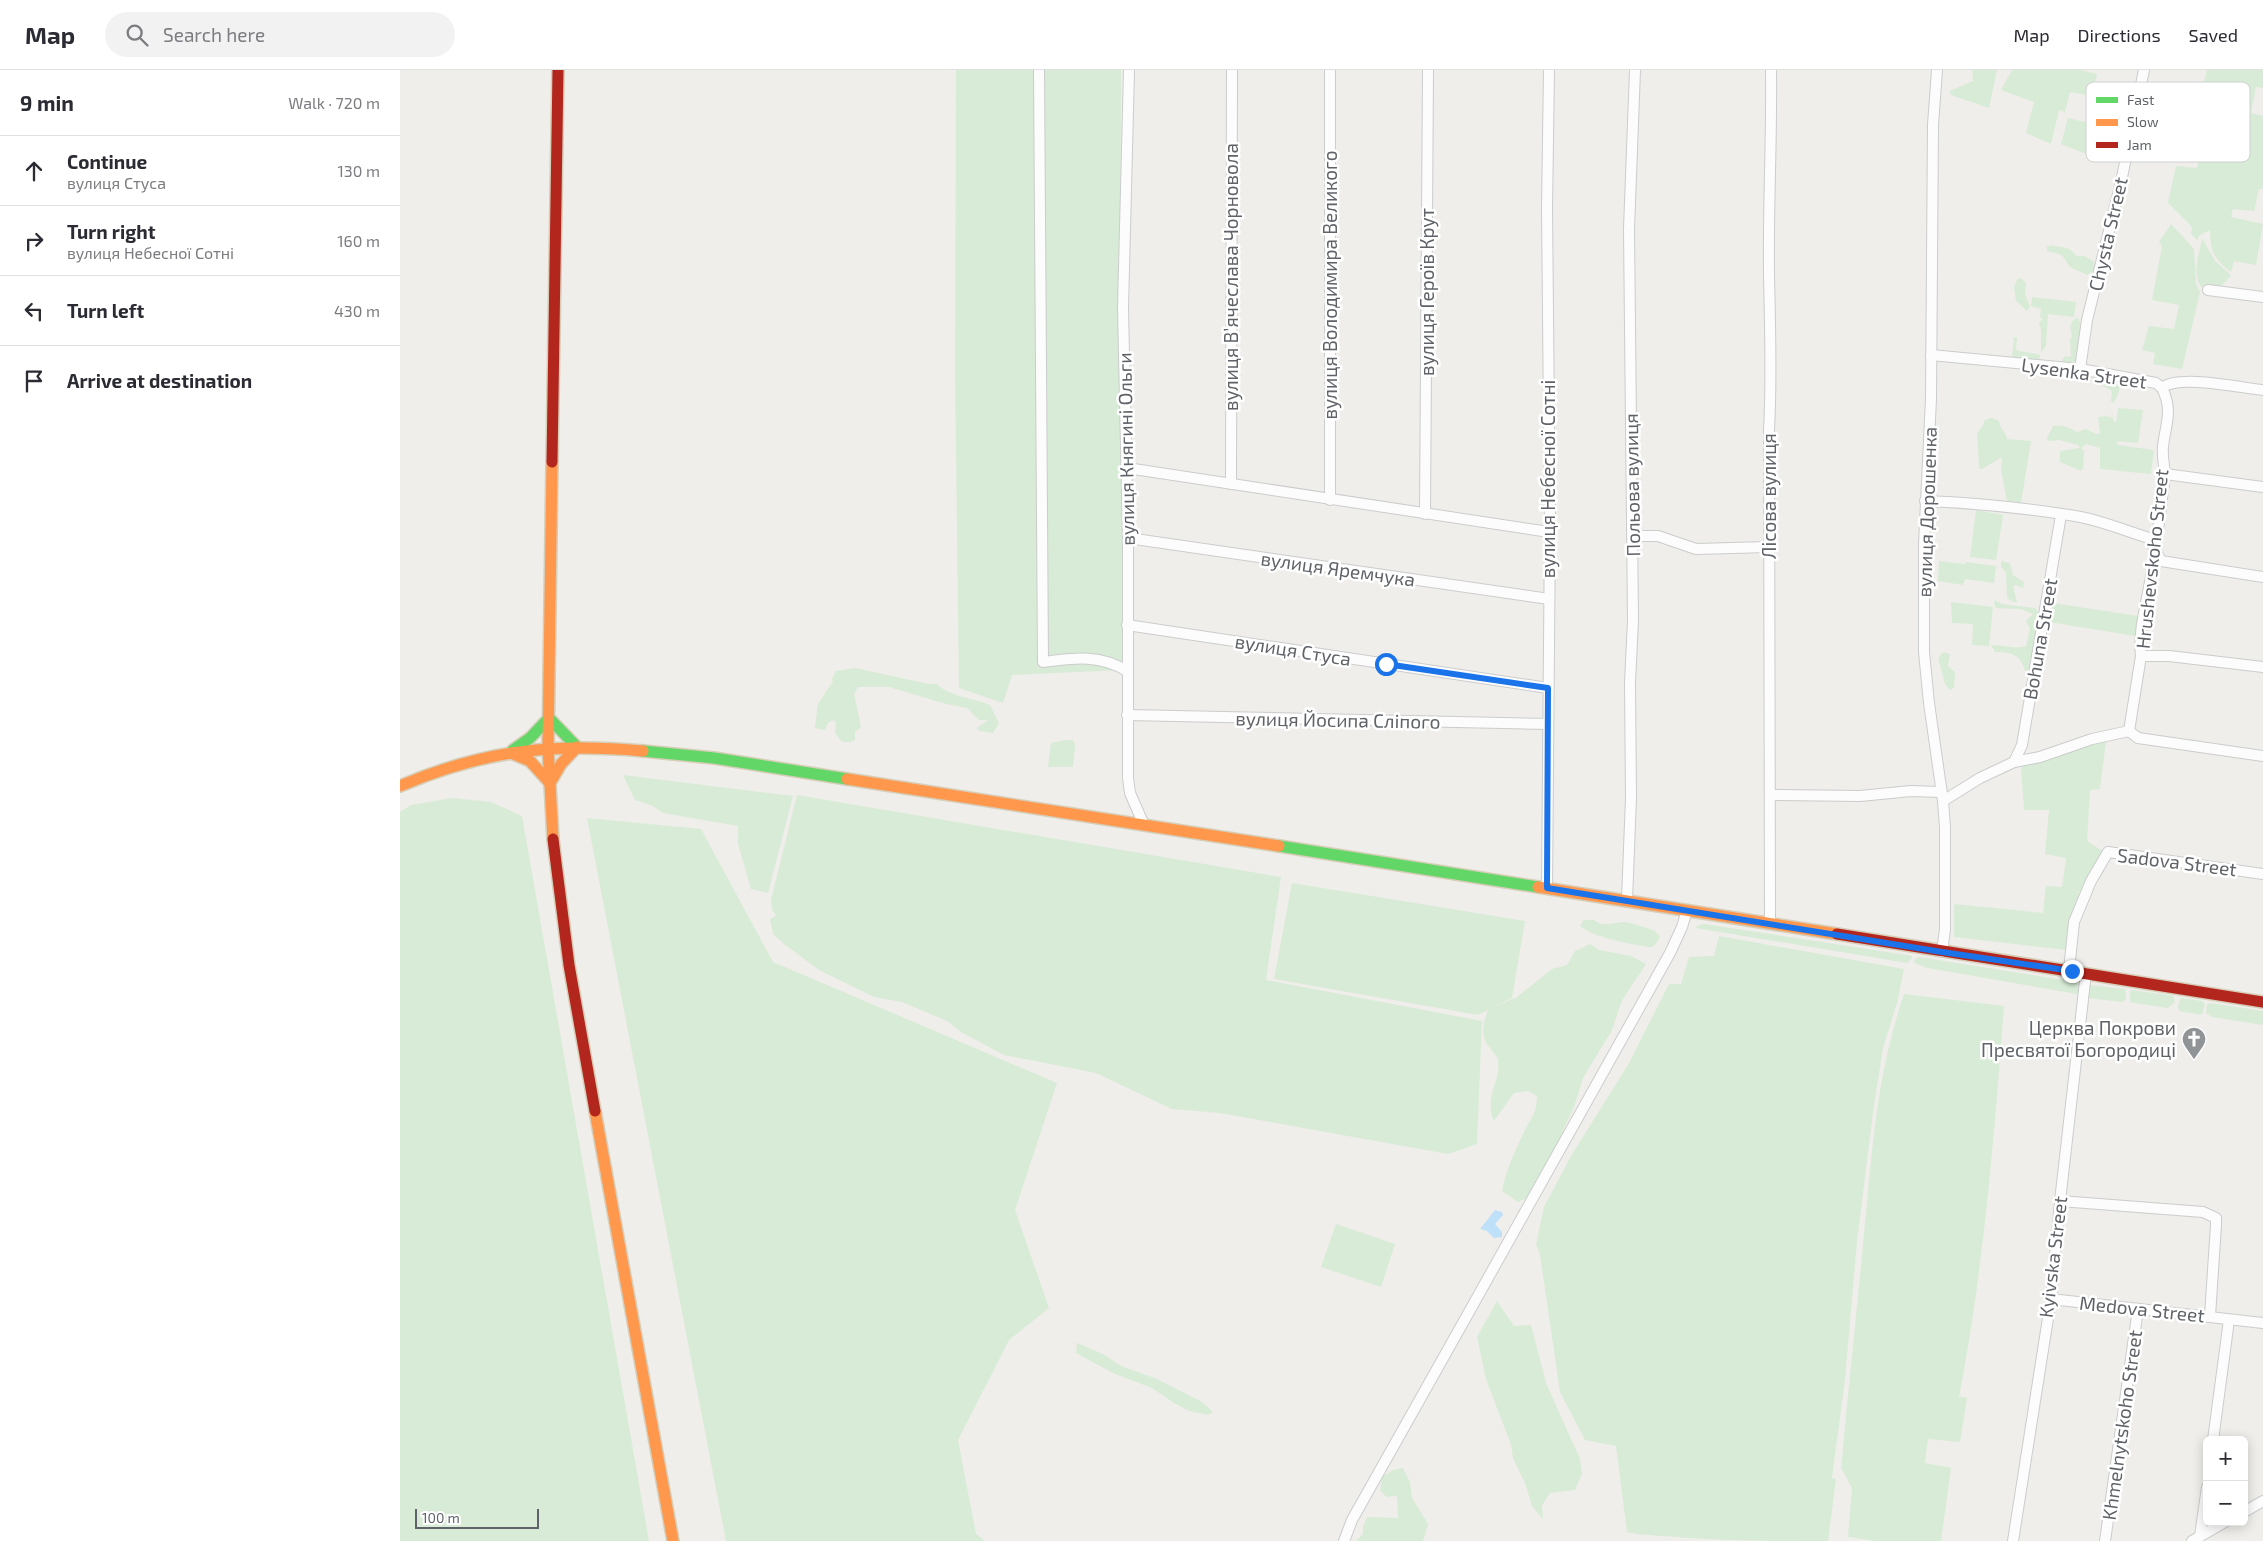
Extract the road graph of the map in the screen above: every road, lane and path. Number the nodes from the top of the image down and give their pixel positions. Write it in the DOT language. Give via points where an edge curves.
graph roads {
  1 [pos="558,70"];
  2 [pos="1039,70"];
  3 [pos="1128,70"];
  4 [pos="1232,70"];
  5 [pos="1330,70"];
  6 [pos="1428,70"];
  7 [pos="1550,70"];
  8 [pos="1635,70"];
  9 [pos="1771,70"];
  10 [pos="1937,70"];
  11 [pos="2125,162"];
  12 [pos="2208,290"];
  13 [pos="2263,297"];
  14 [pos="1931,355"];
  15 [pos="2080,369"];
  16 [pos="2162,388"];
  17 [pos="2263,390"];
  18 [pos="1127,468"];
  19 [pos="2165,474"];
  20 [pos="1231,484"];
  21 [pos="2263,487"];
  22 [pos="1330,500"];
  23 [pos="1926,501"];
  24 [pos="1425,514"];
  25 [pos="2061,515"];
  26 [pos="1550,532"];
  27 [pos="1634,536"];
  28 [pos="1128,538"];
  29 [pos="1769,547"];
  30 [pos="2156,551"];
  31 [pos="2263,578"];
  32 [pos="1549,600"];
  33 [pos="1127,625"];
  34 [pos="2141,656"];
  35 [pos="2263,667"];
  36 [pos="1127,671"];
  37 [pos="1548,688"];
  38 [pos="1127,716"];
  39 [pos="548,718"];
  40 [pos="1548,724"];
  41 [pos="2129,731"];
  42 [pos="577,747"];
  43 [pos="548,748"];
  44 [pos="509,752"];
  45 [pos="2263,756"];
  46 [pos="2014,762"];
  47 [pos="550,783"];
  48 [pos="400,786"];
  49 [pos="1770,795"];
  50 [pos="1942,796"];
  51 [pos="1144,825"];
  52 [pos="2263,874"];
  53 [pos="1547,888"];
  54 [pos="1627,900"];
  55 [pos="1688,910"];
  56 [pos="1770,923"];
  57 [pos="1942,952"];
  58 [pos="2071,971"];
  59 [pos="2086,973"];
  60 [pos="2263,1002"];
  61 [pos="2060,1201"];
  62 [pos="2051,1299"];
  63 [pos="2138,1309"];
  64 [pos="2210,1316"];
  65 [pos="2229,1320"];
  66 [pos="2263,1323"];
  67 [pos="2214,1436"];
  68 [pos="2263,1501"];
  69 [pos="2203,1506"];
  70 [pos="2248,1510"];
  71 [pos="2218,1526"];
  72 [pos="2196,1539"];
  73 [pos="673,1541"];
  74 [pos="1344,1541"];
  75 [pos="2014,1541"];
  76 [pos="2105,1541"];
  1 -- 39 [label="main road"];
  2 -- 36 [label="street" via="1043,662 1094,659 1112,662"];
  3 -- 18 [label="street, вулиця Княгині Ольги" via="1123,308"];
  4 -- 20 [label="street, вулиця Вʼячеслава Чорновола"];
  5 -- 22 [label="street, вулиця Володимира Великого"];
  6 -- 24 [label="street, вулиця Героїв Крут"];
  7 -- 26 [label="street, вулиця Небесної Сотні" via="1547,208"];
  8 -- 27 [label="street, Польова вулиця" via="1629,229 1631,509"];
  9 -- 29 [label="street, Лісова вулиця"];
  10 -- 14 [label="street, вулиця Дорошенка"];
  11 -- 15 [label="street, Chysta Street" via="2087,320"];
  12 -- 13 [label="street"];
  14 -- 15 [label="street, Lysenka Street"];
  14 -- 23 [label="street, вулиця Дорошенка"];
  15 -- 16 [label="street, Lysenka Street" via="2156,382"];
  16 -- 17 [label="street, Lysenka Street" via="2166,384 2181,382"];
  16 -- 19 [label="street, Hrushevskoho Street" via="2169,406 2163,446"];
  18 -- 20 [label="street"];
  18 -- 28 [label="street, вулиця Княгині Ольги"];
  19 -- 21 [label="street"];
  19 -- 30 [label="street, Hrushevskoho Street"];
  20 -- 22 [label="street"];
  22 -- 24 [label="street"];
  23 -- 25 [label="street" via="2039,510"];
  23 -- 50 [label="street, вулиця Дорошенка" via="1924,652"];
  24 -- 26 [label="street"];
  25 -- 30 [label="street" via="2076,516 2149,538"];
  25 -- 46 [label="street, Bohuna Street" via="2022,745"];
  26 -- 32 [label="street, вулиця Небесної Сотні"];
  27 -- 29 [label="street" via="1658,536 1696,548"];
  27 -- 54 [label="street, Польова вулиця" via="1630,683 1632,798"];
  28 -- 32 [label="street, вулиця Яремчука"];
  28 -- 33 [label="street, вулиця Княгині Ольги"];
  29 -- 49 [label="street, Лісова вулиця"];
  30 -- 31 [label="street" via="2162,561"];
  30 -- 34 [label="street, Hrushevskoho Street" via="2142,627"];
  32 -- 37 [label="street, вулиця Небесної Сотні"];
  33 -- 36 [label="street, вулиця Княгині Ольги"];
  33 -- 37 [label="street, вулиця Стуса"];
  34 -- 35 [label="street" via="2169,656"];
  34 -- 41 [label="street, Hrushevskoho Street"];
  36 -- 38 [label="street, вулиця Княгині Ольги"];
  37 -- 40 [label="street, вулиця Небесної Сотні"];
  38 -- 40 [label="street, вулиця Йосипа Сліпого"];
  38 -- 51 [label="street, вулиця Княгині Ольги" via="1130,793"];
  39 -- 42 [label="main road"];
  39 -- 43 [label="main road"];
  39 -- 44 [label="main road" via="530,738"];
  40 -- 53 [label="street, вулиця Небесної Сотні"];
  41 -- 45 [label="street" via="2138,738"];
  41 -- 46 [label="street"];
  42 -- 43 [label="main road"];
  42 -- 47 [label="main road" via="554,772"];
  42 -- 51 [label="main road" via="616,747 714,758"];
  43 -- 44 [label="main road"];
  43 -- 47 [label="main road"];
  44 -- 47 [label="main road" via="530,761"];
  44 -- 48 [label="main road" via="458,763"];
  46 -- 50 [label="street"];
  47 -- 73 [label="main road" via="554,858 570,965"];
  49 -- 50 [label="street" via="1860,796 1911,791"];
  49 -- 56 [label="street, Лісова вулиця"];
  50 -- 57 [label="street, вулиця Дорошенка" via="1945,929"];
  51 -- 53 [label="main road"];
  52 -- 58 [label="street, Sadova Street" via="2108,852 2074,922"];
  53 -- 54 [label="main road"];
  54 -- 55 [label="main road"];
  55 -- 56 [label="main road"];
  55 -- 74 [label="street" via="1670,953 1352,1520"];
  56 -- 57 [label="main road"];
  57 -- 58 [label="main road"];
  58 -- 59 [label="main road"];
  59 -- 60 [label="main road"];
  59 -- 61 [label="street, Kyivska Street"];
  61 -- 62 [label="street, Kyivska Street"];
  61 -- 64 [label="street" via="2203,1212 2216,1218"];
  62 -- 63 [label="street, Medova Street"];
  62 -- 75 [label="street, Kyivska Street"];
  63 -- 64 [label="street, Medova Street"];
  63 -- 76 [label="street, Khmelnytskoho Street"];
  64 -- 65 [label="street, Medova Street"];
  65 -- 66 [label="street, Medova Street"];
  65 -- 67 [label="street"];
  68 -- 70 [label="street"];
  69 -- 72 [label="street"];
  71 -- 72 [label="street"];
}
